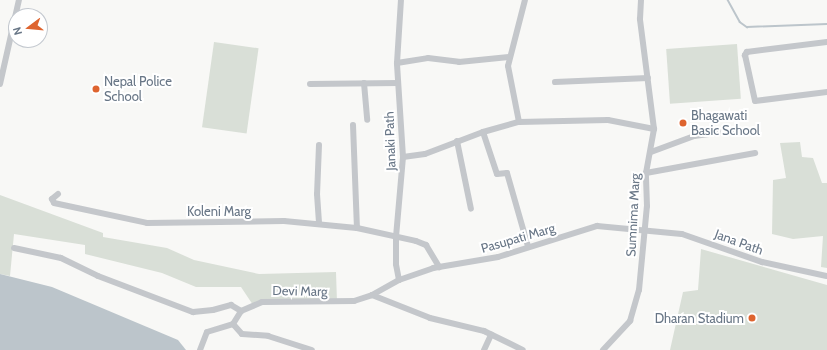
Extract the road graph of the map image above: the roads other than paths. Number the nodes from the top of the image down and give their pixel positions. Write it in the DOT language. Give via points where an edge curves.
graph roads {
  1 [pos="19,0"];
  2 [pos="401,0"];
  3 [pos="525,0"];
  4 [pos="641,0"];
  5 [pos="827,42"];
  6 [pos="509,57"];
  7 [pos="397,63"];
  8 [pos="648,78"];
  9 [pos="555,82"];
  10 [pos="364,83"];
  11 [pos="398,83"];
  12 [pos="0,84"];
  13 [pos="310,84"];
  14 [pos="827,92"];
  15 [pos="367,120"];
  16 [pos="520,122"];
  17 [pos="354,125"];
  18 [pos="654,129"];
  19 [pos="739,130"];
  20 [pos="483,132"];
  21 [pos="457,141"];
  22 [pos="319,145"];
  23 [pos="651,152"];
  24 [pos="755,153"];
  25 [pos="403,157"];
  26 [pos="646,173"];
  27 [pos="58,194"];
  28 [pos="471,209"];
  29 [pos="319,223"];
  30 [pos="357,228"];
  31 [pos="644,229"];
  32 [pos="396,237"];
  33 [pos="528,246"];
  34 [pos="14,248"];
  35 [pos="439,267"];
  36 [pos="827,276"];
  37 [pos="399,280"];
  38 [pos="372,295"];
  39 [pos="241,312"];
  40 [pos="232,324"];
  41 [pos="491,336"];
  42 [pos="200,350"];
  43 [pos="312,350"];
  44 [pos="484,350"];
  45 [pos="523,350"];
  46 [pos="603,350"];
  1 -- 12 [label="street"];
  2 -- 7 [label="street, Janaki Path"];
  3 -- 6 [label="street"];
  4 -- 8 [label="street, Sumnima Marg" via="640,19"];
  5 -- 14 [label="street" via="747,52 745,55 755,101"];
  6 -- 7 [label="street" via="459,62 428,58"];
  6 -- 16 [label="street" via="510,81"];
  7 -- 11 [label="street, Janaki Path"];
  8 -- 9 [label="street"];
  8 -- 18 [label="street, Sumnima Marg"];
  10 -- 11 [label="street"];
  10 -- 13 [label="street"];
  10 -- 15 [label="street"];
  11 -- 25 [label="street, Janaki Path"];
  16 -- 18 [label="street" via="608,120"];
  16 -- 20 [label="street"];
  17 -- 30 [label="street"];
  18 -- 23 [label="street, Sumnima Marg"];
  19 -- 23 [label="street" via="694,136"];
  20 -- 21 [label="street"];
  20 -- 33 [label="street" via="497,174 506,173"];
  21 -- 25 [label="street" via="425,154"];
  21 -- 28 [label="street"];
  22 -- 29 [label="street"];
  23 -- 26 [label="street, Sumnima Marg"];
  24 -- 26 [label="street"];
  25 -- 32 [label="street, Janaki Path"];
  26 -- 31 [label="street, Sumnima Marg"];
  27 -- 29 [label="street, Koleni Marg" via="52,199 54,203 147,223"];
  29 -- 30 [label="street, Koleni Marg"];
  30 -- 32 [label="street, Koleni Marg"];
  31 -- 33 [label="street, Pasupati Marg" via="597,226"];
  31 -- 36 [label="street, Jana Path" via="682,234 762,262"];
  31 -- 46 [label="street, Sumnima Marg" via="639,290 630,321"];
  32 -- 35 [label="street, Koleni Marg" via="426,245"];
  32 -- 37 [label="street, Janaki Path"];
  33 -- 35 [label="street, Pasupati Marg" via="498,257"];
  34 -- 39 [label="street" via="61,258 98,276 193,312 231,305"];
  35 -- 37 [label="street, Pasupati Marg"];
  37 -- 38 [label="street"];
  38 -- 39 [label="street, Devi Marg" via="337,302 271,300"];
  38 -- 41 [label="street" via="430,318 477,329"];
  39 -- 40 [label="street"];
  40 -- 42 [label="street" via="212,330 203,339"];
  40 -- 43 [label="street" via="242,334 264,335"];
  41 -- 44 [label="street"];
  41 -- 45 [label="street"];
}
